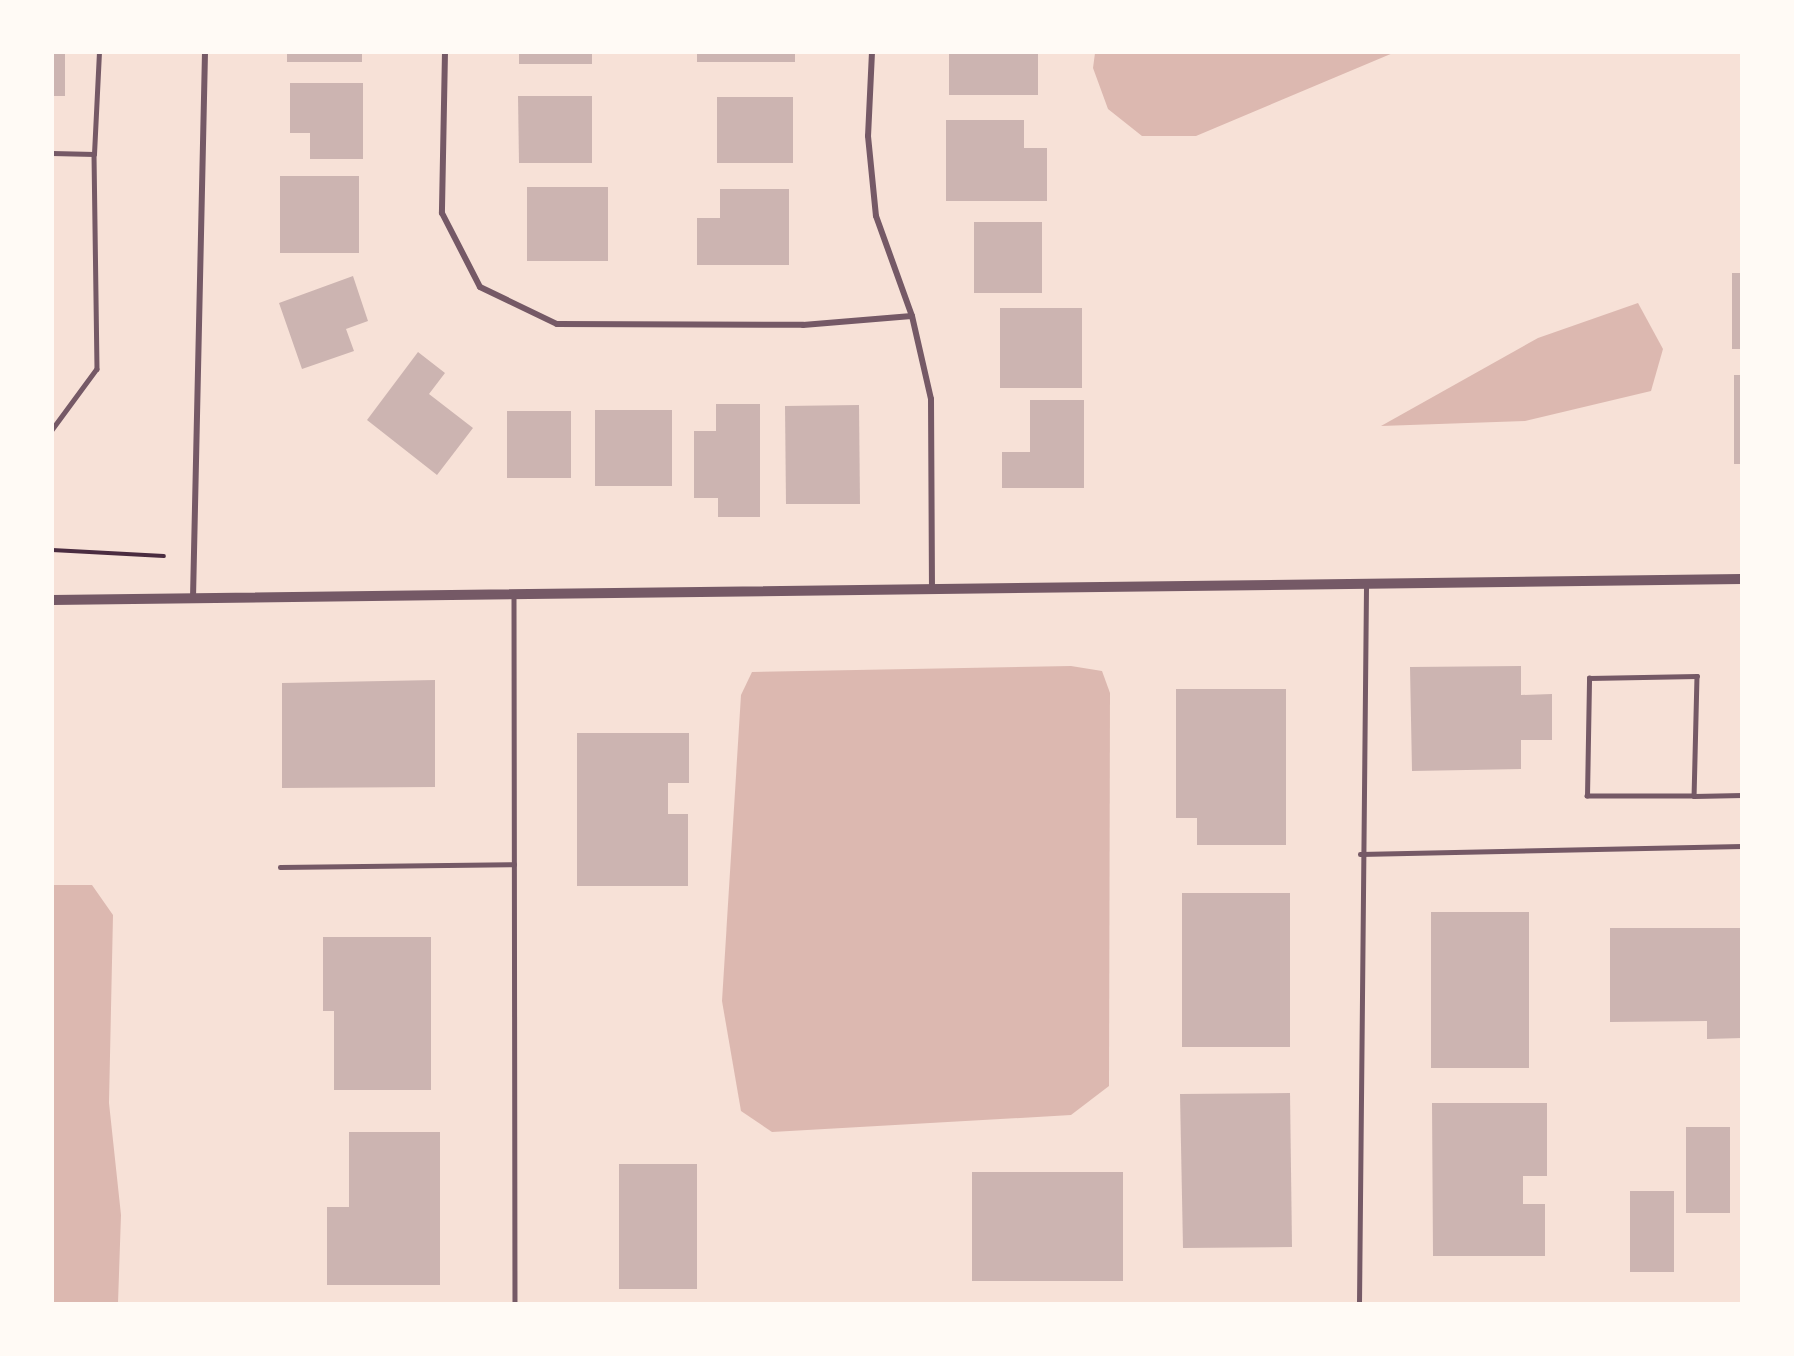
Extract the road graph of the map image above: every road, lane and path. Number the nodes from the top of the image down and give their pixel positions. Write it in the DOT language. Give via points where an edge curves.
graph roads {
  1 [pos="99,52"];
  2 [pos="205,52"];
  3 [pos="445,52"];
  4 [pos="872,52"];
  5 [pos="52,153"];
  6 [pos="94,154"];
  7 [pos="912,316"];
  8 [pos="52,430"];
  9 [pos="52,550"];
  10 [pos="164,556"];
  11 [pos="1742,579"];
  12 [pos="1366,584"];
  13 [pos="932,591"];
  14 [pos="514,596"];
  15 [pos="193,598"];
  16 [pos="52,600"];
  17 [pos="1742,795"];
  18 [pos="1694,796"];
  19 [pos="1742,846"];
  20 [pos="1360,854"];
  21 [pos="514,864"];
  22 [pos="280,867"];
  23 [pos="515,1304"];
  24 [pos="1359,1304"];
  1 -- 6 [label="lane"];
  2 -- 15 [label="street"];
  3 -- 7 [label="street" via="442,213 480,287 557,324 803,325"];
  4 -- 7 [label="street" via="868,136 876,216"];
  5 -- 6 [label="lane"];
  6 -- 8 [label="lane" via="97,369"];
  7 -- 13 [label="street" via="931,399"];
  9 -- 10 [label="path"];
  11 -- 12 [label="street"];
  12 -- 13 [label="street"];
  12 -- 20 [label="lane"];
  13 -- 14 [label="street"];
  14 -- 15 [label="street"];
  14 -- 21 [label="lane"];
  15 -- 16 [label="street"];
  17 -- 18 [label="lane"];
  18 -- 18 [label="lane" via="1587,796 1589,678 1697,676"];
  19 -- 20 [label="lane"];
  20 -- 24 [label="lane"];
  21 -- 22 [label="lane"];
  21 -- 23 [label="lane"];
}
